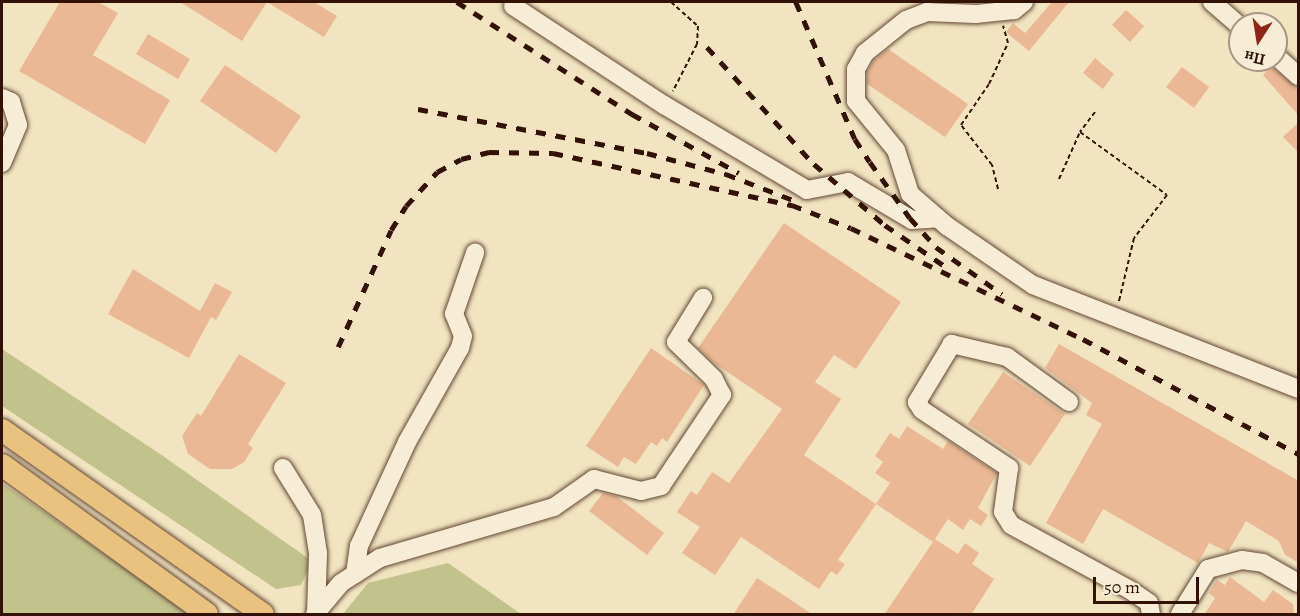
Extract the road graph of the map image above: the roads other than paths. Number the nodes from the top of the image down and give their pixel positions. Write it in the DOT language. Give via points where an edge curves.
graph roads {
  1 [pos="1024,2"];
  2 [pos="1212,2"];
  3 [pos="513,6"];
  4 [pos="1228,16"];
  5 [pos="2,99"];
  6 [pos="2,163"];
  7 [pos="938,218"];
  8 [pos="475,253"];
  9 [pos="703,298"];
  10 [pos="1299,389"];
  11 [pos="1068,402"];
  12 [pos="2,430"];
  13 [pos="2,465"];
  14 [pos="283,468"];
  15 [pos="355,574"];
  16 [pos="1299,583"];
  17 [pos="316,614"];
  18 [pos="207,615"];
  19 [pos="263,615"];
  20 [pos="1151,615"];
  21 [pos="1180,615"];
  1 -- 7 [label="street" via="1014,10 927,12 906,20 865,53 856,69 856,101 896,150 910,194"];
  2 -- 4 [label="street"];
  3 -- 7 [label="street" via="664,105 807,190 848,182 912,220"];
  5 -- 6 [label="street" via="11,102 18,125"];
  7 -- 10 [label="street" via="1033,285"];
  8 -- 15 [label="street" via="454,314 463,336 460,348 407,442 359,546"];
  9 -- 15 [label="street" via="676,342 714,379 722,395 661,486 641,491 594,479 554,507 380,558"];
  11 -- 20 [label="street" via="1007,357 952,344 917,402 922,410 1009,468 1003,512 1011,525 1130,590 1149,603"];
  12 -- 19 [label="main road"];
  13 -- 18 [label="main road"];
  14 -- 17 [label="street" via="312,515 318,554"];
  15 -- 17 [label="street" via="341,583"];
  16 -- 21 [label="street" via="1263,563 1242,560 1208,569"];
}
